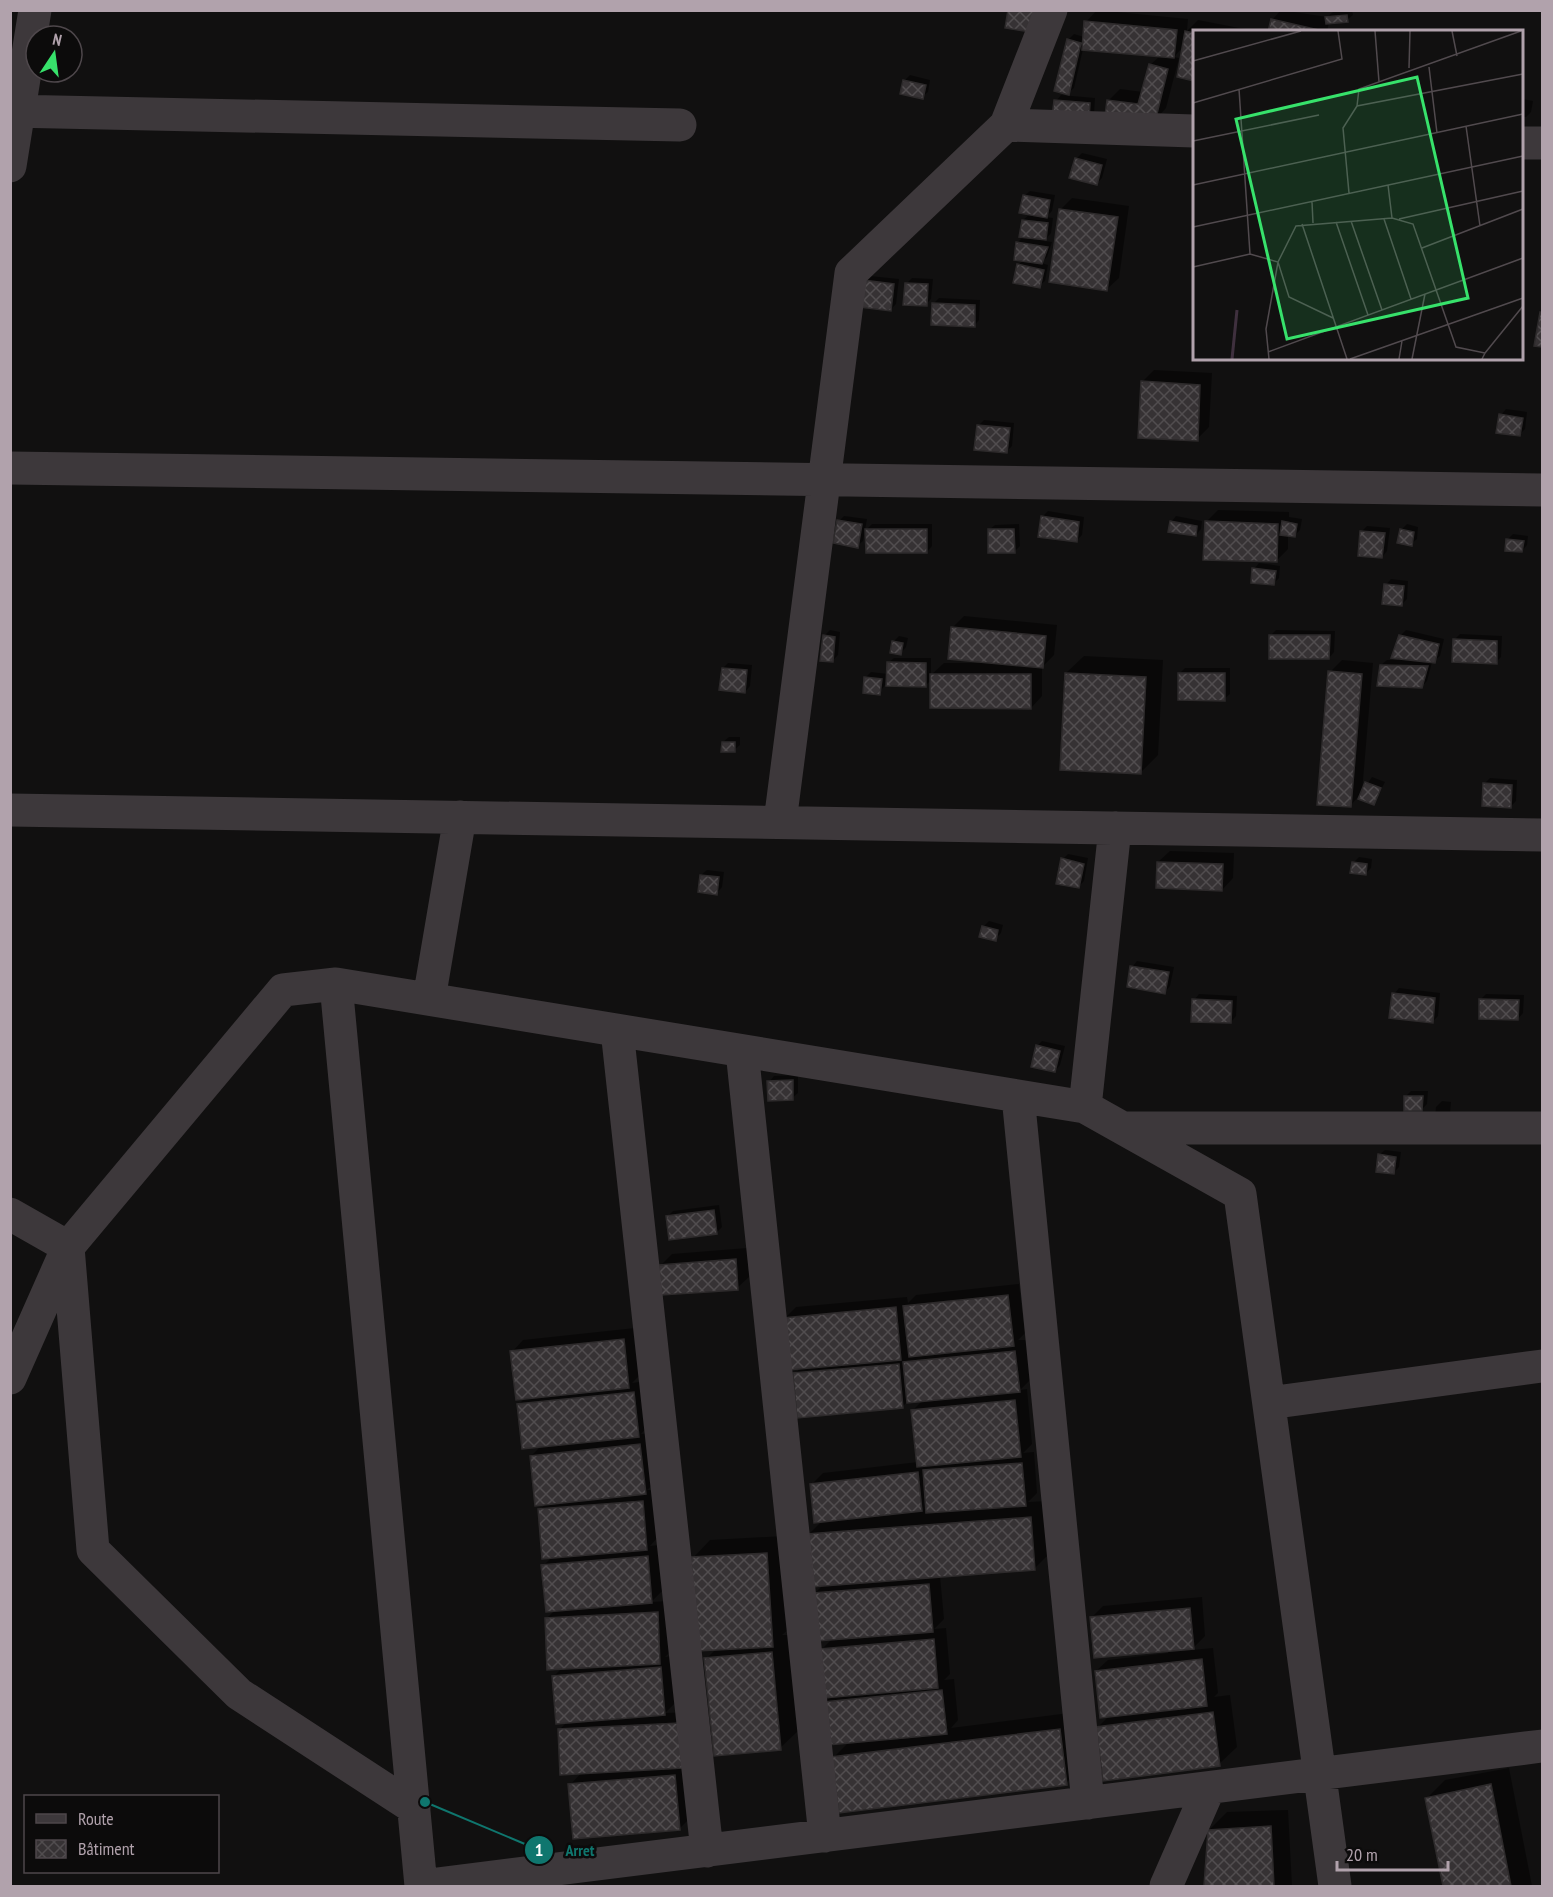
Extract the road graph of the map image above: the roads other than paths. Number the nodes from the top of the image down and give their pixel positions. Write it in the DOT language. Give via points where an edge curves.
graph roads {
  1 [pos="35,10"];
  2 [pos="1051,10"];
  3 [pos="15,111"];
  4 [pos="680,125"];
  5 [pos="1006,125"];
  6 [pos="1193,131"];
  7 [pos="1523,142"];
  8 [pos="1542,143"];
  9 [pos="10,166"];
  10 [pos="10,468"];
  11 [pos="825,479"];
  12 [pos="1542,490"];
  13 [pos="10,810"];
  14 [pos="459,818"];
  15 [pos="780,822"];
  16 [pos="1115,828"];
  17 [pos="1542,835"];
  18 [pos="336,984"];
  19 [pos="429,999"];
  20 [pos="617,1030"];
  21 [pos="742,1051"];
  22 [pos="1018,1096"];
  23 [pos="1085,1107"];
  24 [pos="1121,1128"];
  25 [pos="1542,1128"];
  26 [pos="10,1214"];
  27 [pos="68,1247"];
  28 [pos="1542,1366"];
  29 [pos="10,1378"];
  30 [pos="1269,1404"];
  31 [pos="1542,1746"];
  32 [pos="1320,1774"];
  33 [pos="1209,1788"];
  34 [pos="1088,1803"];
  35 [pos="414,1808"];
  36 [pos="825,1836"];
  37 [pos="706,1851"];
  38 [pos="421,1886"];
  39 [pos="1166,1887"];
  40 [pos="1335,1887"];
  1 -- 3 [label="street"];
  2 -- 5 [label="street"];
  3 -- 4 [label="street"];
  3 -- 9 [label="street"];
  5 -- 6 [label="street"];
  5 -- 11 [label="street" via="851,273"];
  7 -- 8 [label="street"];
  10 -- 11 [label="street"];
  11 -- 12 [label="street"];
  11 -- 15 [label="street"];
  13 -- 14 [label="street"];
  14 -- 15 [label="street"];
  14 -- 19 [label="street"];
  15 -- 16 [label="street"];
  16 -- 17 [label="street"];
  16 -- 23 [label="street"];
  18 -- 19 [label="street"];
  18 -- 27 [label="street" via="283,990"];
  18 -- 35 [label="street"];
  19 -- 20 [label="street"];
  20 -- 21 [label="street"];
  20 -- 37 [label="street"];
  21 -- 22 [label="street"];
  21 -- 36 [label="street"];
  22 -- 23 [label="street"];
  22 -- 34 [label="street"];
  23 -- 24 [label="street"];
  24 -- 25 [label="street"];
  24 -- 30 [label="street" via="1240,1194"];
  26 -- 27 [label="street"];
  27 -- 29 [label="street"];
  27 -- 35 [label="street" via="93,1550 239,1694"];
  28 -- 30 [label="street"];
  30 -- 32 [label="street"];
  31 -- 32 [label="street"];
  32 -- 33 [label="street"];
  32 -- 40 [label="street"];
  33 -- 34 [label="street"];
  33 -- 39 [label="street"];
  34 -- 36 [label="street"];
  35 -- 38 [label="street"];
  36 -- 37 [label="street"];
  37 -- 38 [label="street"];
}
